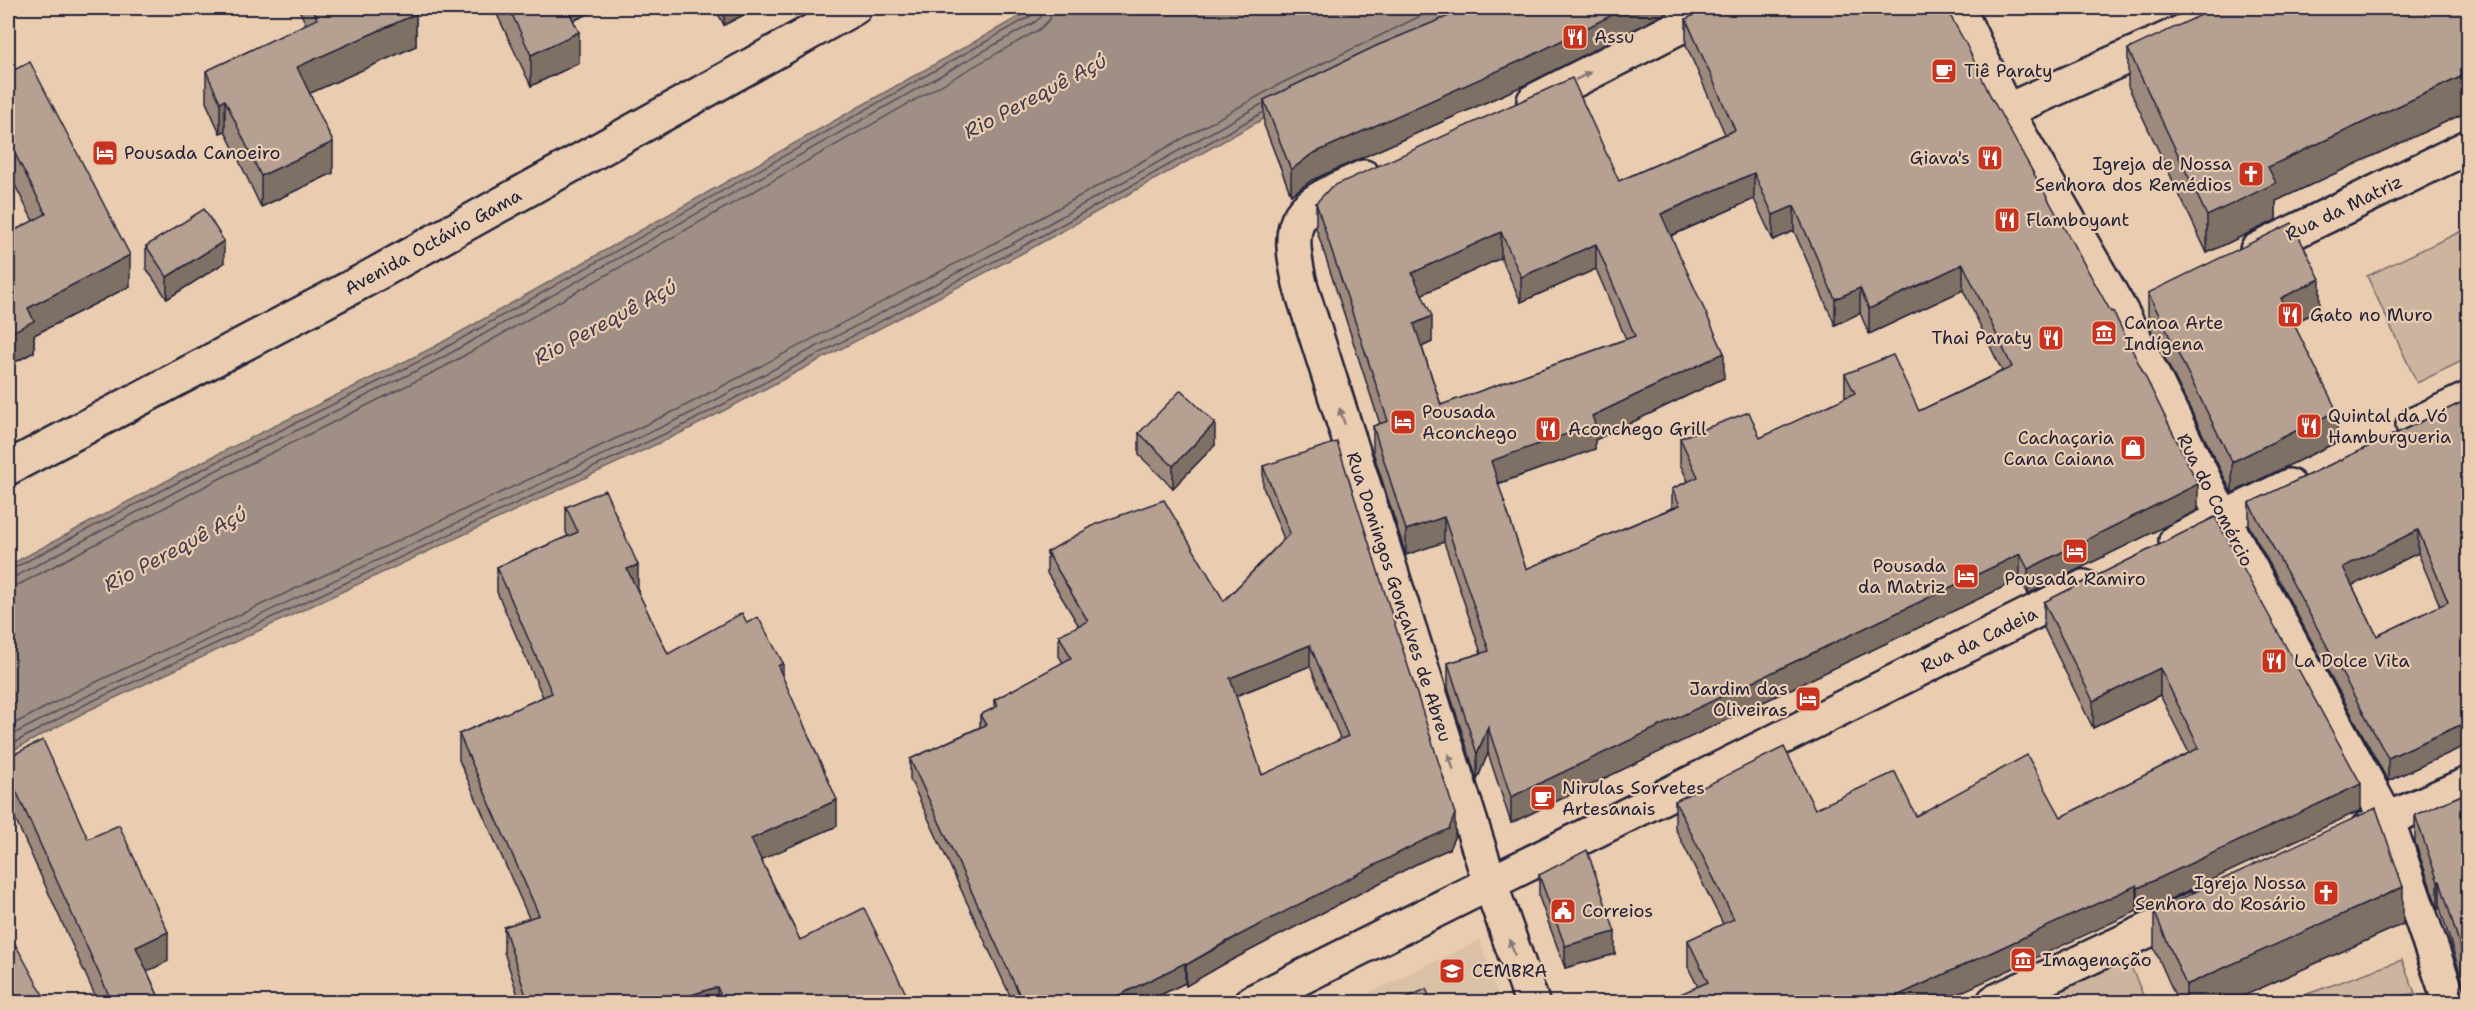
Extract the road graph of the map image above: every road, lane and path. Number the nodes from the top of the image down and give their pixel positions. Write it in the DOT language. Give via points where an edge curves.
graph roads {
  1 [pos="854,8"];
  2 [pos="1716,8"];
  3 [pos="1958,8"];
  4 [pos="2236,8"];
  5 [pos="2006,111"];
  6 [pos="1504,115"];
  7 [pos="2469,147"];
  8 [pos="1396,163"];
  9 [pos="2228,264"];
  10 [pos="2154,300"];
  11 [pos="2123,315"];
  12 [pos="2469,399"];
  13 [pos="2383,440"];
  14 [pos="8,468"];
  15 [pos="2319,471"];
  16 [pos="2223,518"];
  17 [pos="2148,555"];
  18 [pos="2106,576"];
  19 [pos="2469,784"];
  20 [pos="2387,819"];
  21 [pos="2345,839"];
  22 [pos="1490,883"];
  23 [pos="2217,898"];
  24 [pos="1252,1002"];
  25 [pos="1532,1002"];
  26 [pos="1994,1002"];
  27 [pos="2449,1002"];
  1 -- 14 [label="street, Avenida Octávio Gama" via="374,276"];
  6 -- 2 [label="street, one-way"];
  3 -- 5 [label="street, Rua do Comércio"];
  4 -- 5 [label="street"];
  5 -- 11 [label="street, Rua do Comércio"];
  7 -- 9 [label="street, Rua da Matriz"];
  22 -- 8 [label="street, Rua Domingos Gonçalves de Abreu, one-way" via="1293,253 1294,226 1305,209 1320,197"];
  10 -- 11 [label="street"];
  11 -- 16 [label="street, Rua do Comércio"];
  12 -- 13 [label="street"];
  15 -- 16 [label="street"];
  16 -- 17 [label="street"];
  16 -- 20 [label="street, Rua do Comércio"];
  18 -- 22 [label="street, Rua da Cadeia"];
  19 -- 20 [label="street"];
  20 -- 21 [label="street"];
  20 -- 27 [label="street, Rua do Comércio"];
  22 -- 24 [label="street, Rua da Cadeia"];
  25 -- 22 [label="street, Rua Domingos Gonçalves de Abreu, one-way"];
  23 -- 26 [label="street"];
}
